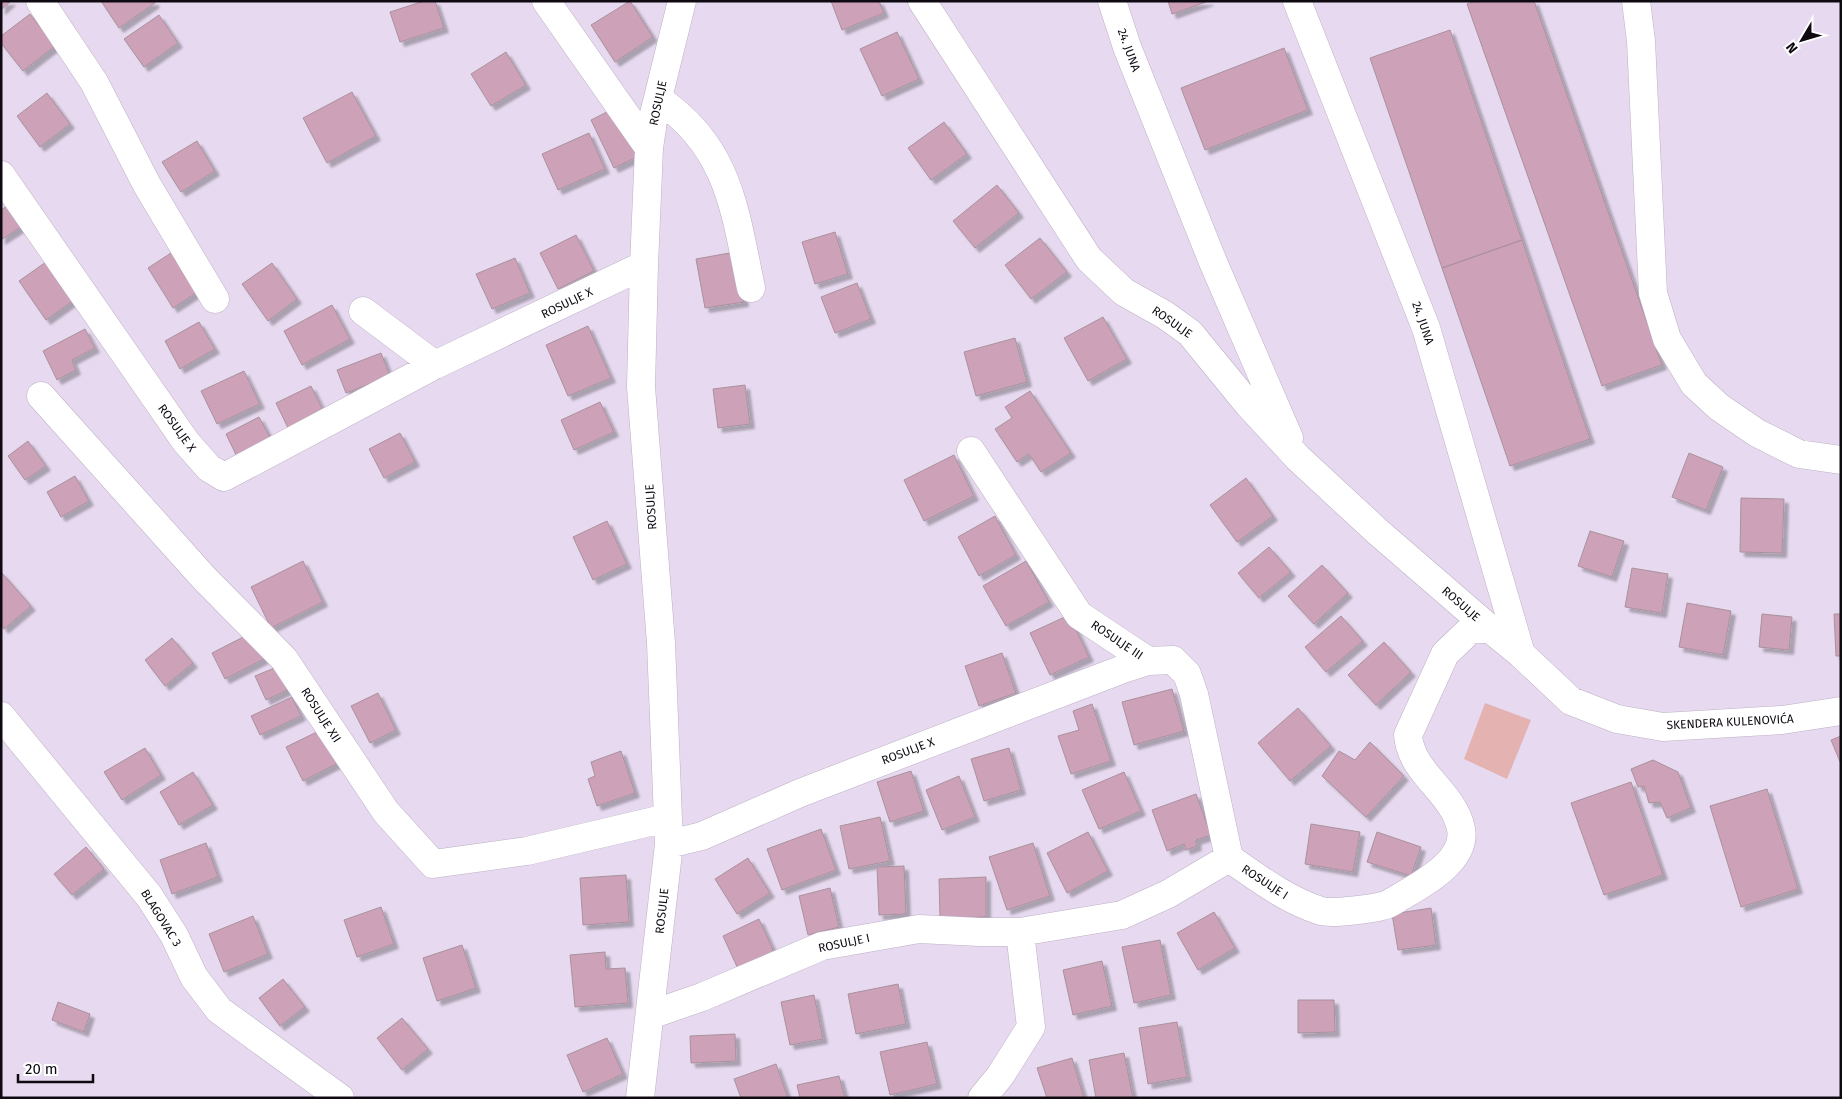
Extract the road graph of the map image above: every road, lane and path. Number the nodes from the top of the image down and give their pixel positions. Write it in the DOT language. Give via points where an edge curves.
graph roads {
  1 [pos="40,1"];
  2 [pos="546,1"];
  3 [pos="682,1"];
  4 [pos="922,1"];
  5 [pos="1112,1"];
  6 [pos="1297,1"];
  7 [pos="1636,1"];
  8 [pos="658,99"];
  9 [pos="649,148"];
  10 [pos="1,175"];
  11 [pos="644,265"];
  12 [pos="751,288"];
  13 [pos="216,299"];
  14 [pos="363,311"];
  15 [pos="435,365"];
  16 [pos="40,396"];
  17 [pos="972,450"];
  18 [pos="1298,458"];
  19 [pos="1841,460"];
  20 [pos="1489,628"];
  21 [pos="1521,654"];
  22 [pos="1148,661"];
  23 [pos="1841,711"];
  24 [pos="1,716"];
  25 [pos="668,831"];
  26 [pos="1229,858"];
  27 [pos="1020,932"];
  28 [pos="650,1015"];
  29 [pos="340,1098"];
  30 [pos="640,1098"];
  31 [pos="982,1098"];
  1 -- 13 [label="street" via="94,82 147,185"];
  2 -- 9 [label="street"];
  3 -- 8 [label="street, ROSULJE"];
  4 -- 18 [label="street, ROSULJE" via="1089,259 1124,292 1190,333 1248,404"];
  5 -- 18 [label="street, 24. JUNA" via="1127,47 1213,262"];
  6 -- 21 [label="street, 24. JUNA" via="1426,328"];
  7 -- 19 [label="street" via="1641,41 1653,294 1667,339 1694,384 1719,407 1757,433 1799,454"];
  8 -- 9 [label="street, ROSULJE"];
  8 -- 12 [label="street" via="676,111 712,152 732,198"];
  9 -- 11 [label="street, ROSULJE"];
  10 -- 15 [label="street, ROSULJE X" via="186,442 209,468 224,477"];
  11 -- 15 [label="street, ROSULJE X"];
  11 -- 25 [label="street, ROSULJE" via="641,386 661,643"];
  14 -- 15 [label="street"];
  16 -- 25 [label="street, ROSULJE XII" via="204,578 284,659 386,812 433,864"];
  17 -- 22 [label="street, ROSULJE III" via="1079,615"];
  18 -- 20 [label="street, ROSULJE"];
  20 -- 21 [label="street"];
  20 -- 26 [label="street, ROSULJE I" via="1470,630 1444,654 1408,735 1409,747 1426,776 1452,805 1462,830 1461,845 1437,876 1383,906 1324,911 1283,895"];
  21 -- 23 [label="street, SKENDERA KULENOVIĆA" via="1571,701 1617,719 1664,726 1782,720"];
  22 -- 25 [label="street, ROSULJE X" via="800,793 702,836"];
  22 -- 26 [label="street, ROSULJE III" via="1173,660 1187,674"];
  24 -- 29 [label="street, BLAGOVAC 3" via="149,896 174,934 194,977 219,1010"];
  25 -- 28 [label="street, ROSULJE"];
  26 -- 27 [label="street, ROSULJE I" via="1168,894 1122,915"];
  27 -- 28 [label="street, ROSULJE I" via="919,929 822,946 702,998"];
  27 -- 31 [label="street" via="1032,1027"];
  28 -- 30 [label="street"];
}
